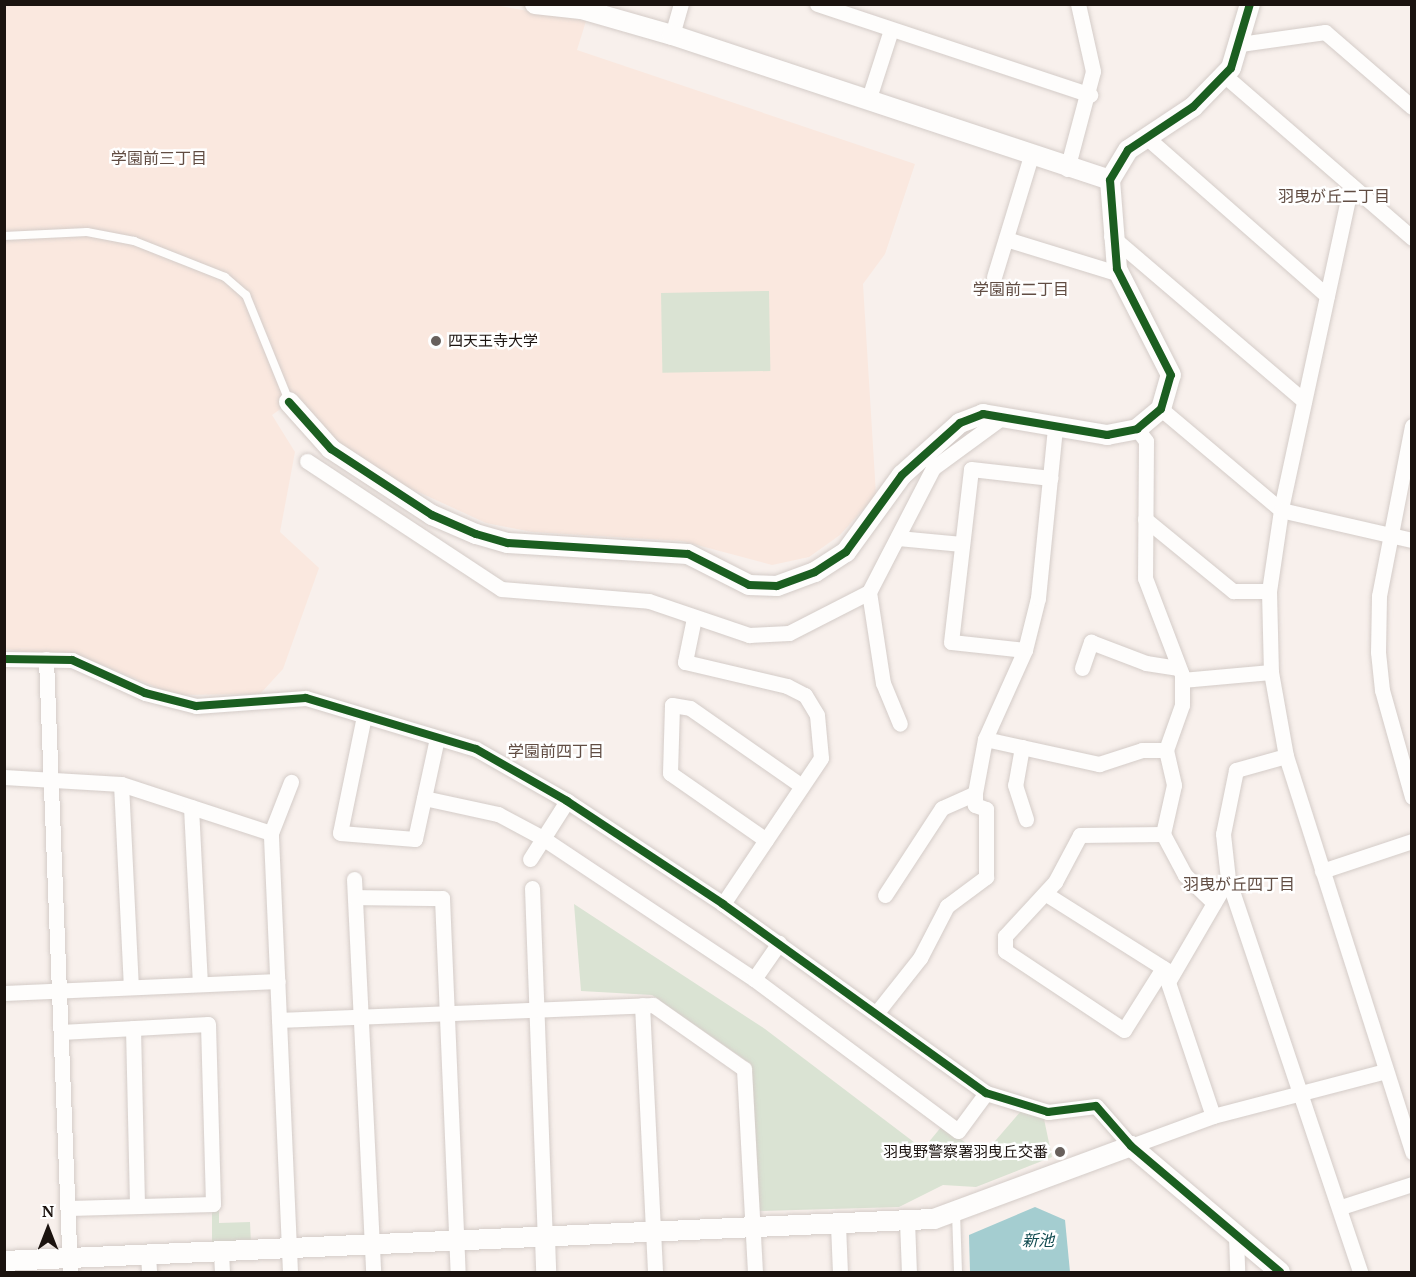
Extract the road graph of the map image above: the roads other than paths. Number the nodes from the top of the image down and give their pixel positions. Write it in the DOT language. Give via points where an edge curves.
graph roads {
  1 [pos="534,4"];
  2 [pos="681,4"];
  3 [pos="817,4"];
  4 [pos="1078,4"];
  5 [pos="1250,4"];
  6 [pos="563,6"];
  7 [pos="891,30"];
  8 [pos="672,35"];
  9 [pos="1240,44"];
  10 [pos="1224,75"];
  11 [pos="1090,95"];
  12 [pos="868,101"];
  13 [pos="1412,106"];
  14 [pos="1145,136"];
  15 [pos="1031,156"];
  16 [pos="1067,169"];
  17 [pos="1110,180"];
  18 [pos="1351,185"];
  19 [pos="4,236"];
  20 [pos="1111,236"];
  21 [pos="1412,237"];
  22 [pos="1006,239"];
  23 [pos="1120,274"];
  24 [pos="994,277"];
  25 [pos="1327,296"];
  26 [pos="1304,401"];
  27 [pos="290,402"];
  28 [pos="1161,409"];
  29 [pos="1004,416"];
  30 [pos="1412,426"];
  31 [pos="1055,428"];
  32 [pos="1137,429"];
  33 [pos="307,461"];
  34 [pos="1050,478"];
  35 [pos="1281,510"];
  36 [pos="1145,519"];
  37 [pos="1388,536"];
  38 [pos="898,538"];
  39 [pos="1412,540"];
  40 [pos="962,544"];
  41 [pos="1269,591"];
  42 [pos="869,592"];
  43 [pos="694,618"];
  44 [pos="1025,650"];
  45 [pos="4,659"];
  46 [pos="46,659"];
  47 [pos="1082,668"];
  48 [pos="1271,672"];
  49 [pos="1181,674"];
  50 [pos="364,716"];
  51 [pos="900,724"];
  52 [pos="437,738"];
  53 [pos="985,739"];
  54 [pos="1022,747"];
  55 [pos="1166,750"];
  56 [pos="1286,756"];
  57 [pos="4,777"];
  58 [pos="51,779"];
  59 [pos="291,782"];
  60 [pos="121,784"];
  61 [pos="802,786"];
  62 [pos="975,793"];
  63 [pos="1412,797"];
  64 [pos="424,798"];
  65 [pos="567,801"];
  66 [pos="192,807"];
  67 [pos="1026,819"];
  68 [pos="271,833"];
  69 [pos="1163,834"];
  70 [pos="542,837"];
  71 [pos="766,840"];
  72 [pos="1412,841"];
  73 [pos="530,859"];
  74 [pos="1322,872"];
  75 [pos="354,879"];
  76 [pos="1228,879"];
  77 [pos="532,888"];
  78 [pos="1046,894"];
  79 [pos="885,895"];
  80 [pos="355,897"];
  81 [pos="1214,903"];
  82 [pos="723,904"];
  83 [pos="779,943"];
  84 [pos="1168,971"];
  85 [pos="754,979"];
  86 [pos="278,981"];
  87 [pos="200,984"];
  88 [pos="132,987"];
  89 [pos="59,990"];
  90 [pos="4,993"];
  91 [pos="642,1005"];
  92 [pos="536,1009"];
  93 [pos="878,1011"];
  94 [pos="446,1013"];
  95 [pos="361,1016"];
  96 [pos="279,1020"];
  97 [pos="133,1028"];
  98 [pos="61,1032"];
  99 [pos="1386,1071"];
  100 [pos="986,1093"];
  101 [pos="1300,1093"];
  102 [pos="1213,1116"];
  103 [pos="1131,1146"];
  104 [pos="1412,1152"];
  105 [pos="1412,1184"];
  106 [pos="137,1206"];
  107 [pos="1341,1207"];
  108 [pos="69,1208"];
  109 [pos="956,1211"];
  110 [pos="907,1221"];
  111 [pos="838,1225"];
  112 [pos="753,1230"];
  113 [pos="653,1234"];
  114 [pos="1236,1236"];
  115 [pos="545,1238"];
  116 [pos="457,1242"];
  117 [pos="372,1245"];
  118 [pos="289,1249"];
  119 [pos="4,1261"];
  120 [pos="221,1263"];
  121 [pos="148,1264"];
  122 [pos="70,1265"];
  123 [pos="290,1272"];
  124 [pos="373,1272"];
  125 [pos="458,1272"];
  126 [pos="546,1272"];
  127 [pos="655,1272"];
  128 [pos="755,1272"];
  129 [pos="840,1272"];
  130 [pos="909,1272"];
  131 [pos="958,1272"];
  132 [pos="1237,1272"];
  133 [pos="1280,1272"];
  134 [pos="1360,1272"];
  1 -- 6 [label="street"];
  2 -- 8 [label="street"];
  3 -- 7 [label="street"];
  4 -- 11 [label="street" via="1093,71"];
  5 -- 9 [label="street"];
  6 -- 8 [label="street"];
  7 -- 11 [label="street"];
  7 -- 12 [label="street"];
  8 -- 12 [label="street"];
  9 -- 10 [label="street"];
  9 -- 13 [label="street" via="1325,32"];
  10 -- 14 [label="street" via="1193,107"];
  10 -- 18 [label="street"];
  11 -- 16 [label="street"];
  12 -- 15 [label="street"];
  14 -- 17 [label="street" via="1128,150"];
  14 -- 25 [label="street"];
  15 -- 16 [label="street"];
  15 -- 22 [label="street"];
  16 -- 17 [label="street"];
  17 -- 20 [label="street"];
  18 -- 21 [label="street"];
  18 -- 25 [label="street"];
  19 -- 27 [label="lane" via="87,232 134,241 225,277 246,296"];
  20 -- 23 [label="street"];
  20 -- 26 [label="street"];
  22 -- 23 [label="street"];
  22 -- 24 [label="street"];
  23 -- 28 [label="street" via="1171,375"];
  25 -- 26 [label="street"];
  26 -- 35 [label="street"];
  27 -- 29 [label="street" via="331,449 432,515 476,534 508,543 688,555 749,585 777,586 815,572 846,552 902,475 953,428 983,414"];
  28 -- 32 [label="street"];
  28 -- 35 [label="street"];
  29 -- 31 [label="street"];
  29 -- 38 [label="street" via="933,468 908,507"];
  30 -- 37 [label="street"];
  31 -- 32 [label="street" via="1107,435"];
  31 -- 34 [label="street"];
  32 -- 36 [label="street" via="1146,441"];
  33 -- 43 [label="street" via="501,589 650,601"];
  34 -- 40 [label="street" via="971,469"];
  34 -- 44 [label="street" via="1038,598"];
  35 -- 37 [label="street"];
  35 -- 41 [label="street"];
  36 -- 41 [label="street" via="1233,591"];
  36 -- 49 [label="street" via="1147,589"];
  37 -- 39 [label="street"];
  37 -- 63 [label="street" via="1378,652 1382,690"];
  38 -- 40 [label="street"];
  38 -- 42 [label="street"];
  40 -- 44 [label="street" via="951,642"];
  41 -- 48 [label="street"];
  42 -- 43 [label="street" via="789,633 749,635"];
  42 -- 51 [label="street" via="883,683"];
  43 -- 61 [label="street" via="685,662 787,686 814,704 821,758"];
  44 -- 53 [label="street"];
  45 -- 46 [label="street"];
  46 -- 50 [label="street" via="86,665 145,693 196,706 306,698"];
  46 -- 58 [label="street"];
  47 -- 49 [label="street" via="1091,642"];
  48 -- 49 [label="street"];
  48 -- 56 [label="street"];
  49 -- 55 [label="street" via="1182,705"];
  50 -- 52 [label="street"];
  50 -- 64 [label="street" via="340,833 415,839"];
  52 -- 64 [label="street"];
  52 -- 65 [label="street" via="477,750"];
  53 -- 54 [label="street"];
  53 -- 62 [label="street"];
  54 -- 55 [label="street" via="1099,764 1142,750"];
  54 -- 67 [label="street" via="1014,785"];
  55 -- 69 [label="street" via="1174,785"];
  56 -- 74 [label="street"];
  56 -- 76 [label="street" via="1236,770 1223,834"];
  57 -- 58 [label="street"];
  58 -- 60 [label="street"];
  58 -- 89 [label="street"];
  59 -- 68 [label="street"];
  60 -- 66 [label="street"];
  60 -- 88 [label="street"];
  61 -- 71 [label="street"];
  61 -- 71 [label="street" via="690,708 672,705 670,772"];
  62 -- 79 [label="street" via="942,808"];
  62 -- 93 [label="street" via="975,805 986,809 986,877 947,906 920,958"];
  64 -- 70 [label="street" via="498,814"];
  65 -- 70 [label="street"];
  65 -- 82 [label="street"];
  66 -- 68 [label="street"];
  66 -- 87 [label="street"];
  68 -- 86 [label="street"];
  69 -- 78 [label="street" via="1080,835"];
  69 -- 81 [label="street" via="1185,875"];
  70 -- 73 [label="street"];
  70 -- 85 [label="street"];
  71 -- 82 [label="street"];
  72 -- 74 [label="street"];
  74 -- 99 [label="street"];
  75 -- 80 [label="street"];
  76 -- 81 [label="street"];
  76 -- 101 [label="street"];
  77 -- 92 [label="street"];
  78 -- 84 [label="street"];
  78 -- 84 [label="street" via="1005,936 1005,951 1125,1030"];
  80 -- 94 [label="street" via="442,898"];
  80 -- 95 [label="street"];
  81 -- 84 [label="street"];
  82 -- 83 [label="street"];
  83 -- 85 [label="street"];
  83 -- 93 [label="street"];
  84 -- 102 [label="street" via="1168,982"];
  85 -- 100 [label="street" via="958,1131"];
  86 -- 87 [label="street"];
  86 -- 96 [label="street"];
  87 -- 88 [label="street"];
  88 -- 89 [label="street"];
  89 -- 90 [label="street"];
  89 -- 98 [label="street"];
  91 -- 92 [label="street"];
  91 -- 112 [label="street" via="653,1005 744,1069"];
  91 -- 113 [label="street"];
  92 -- 94 [label="street"];
  92 -- 115 [label="street"];
  93 -- 100 [label="street"];
  94 -- 95 [label="street"];
  94 -- 116 [label="street"];
  95 -- 96 [label="street"];
  95 -- 117 [label="street"];
  96 -- 118 [label="street"];
  97 -- 98 [label="street"];
  97 -- 106 [label="street"];
  97 -- 106 [label="street" via="208,1024 213,1203"];
  98 -- 108 [label="street"];
  99 -- 101 [label="street"];
  99 -- 104 [label="street"];
  100 -- 103 [label="street" via="1048,1112 1096,1106"];
  101 -- 102 [label="street"];
  101 -- 107 [label="street"];
  102 -- 103 [label="street"];
  103 -- 109 [label="street"];
  103 -- 114 [label="street"];
  105 -- 107 [label="street"];
  106 -- 108 [label="street"];
  107 -- 134 [label="street"];
  108 -- 122 [label="street"];
  109 -- 110 [label="street"];
  109 -- 131 [label="lane"];
  110 -- 111 [label="street"];
  110 -- 130 [label="street"];
  111 -- 112 [label="street"];
  111 -- 129 [label="street"];
  112 -- 113 [label="street"];
  112 -- 128 [label="street"];
  113 -- 115 [label="street"];
  113 -- 127 [label="street"];
  114 -- 132 [label="street"];
  114 -- 133 [label="street"];
  115 -- 116 [label="street"];
  115 -- 126 [label="street"];
  116 -- 117 [label="street"];
  116 -- 125 [label="street"];
  117 -- 118 [label="street"];
  117 -- 124 [label="street"];
  118 -- 120 [label="street"];
  118 -- 123 [label="street"];
  119 -- 122 [label="street"];
  120 -- 121 [label="street"];
  121 -- 122 [label="street"];
}
